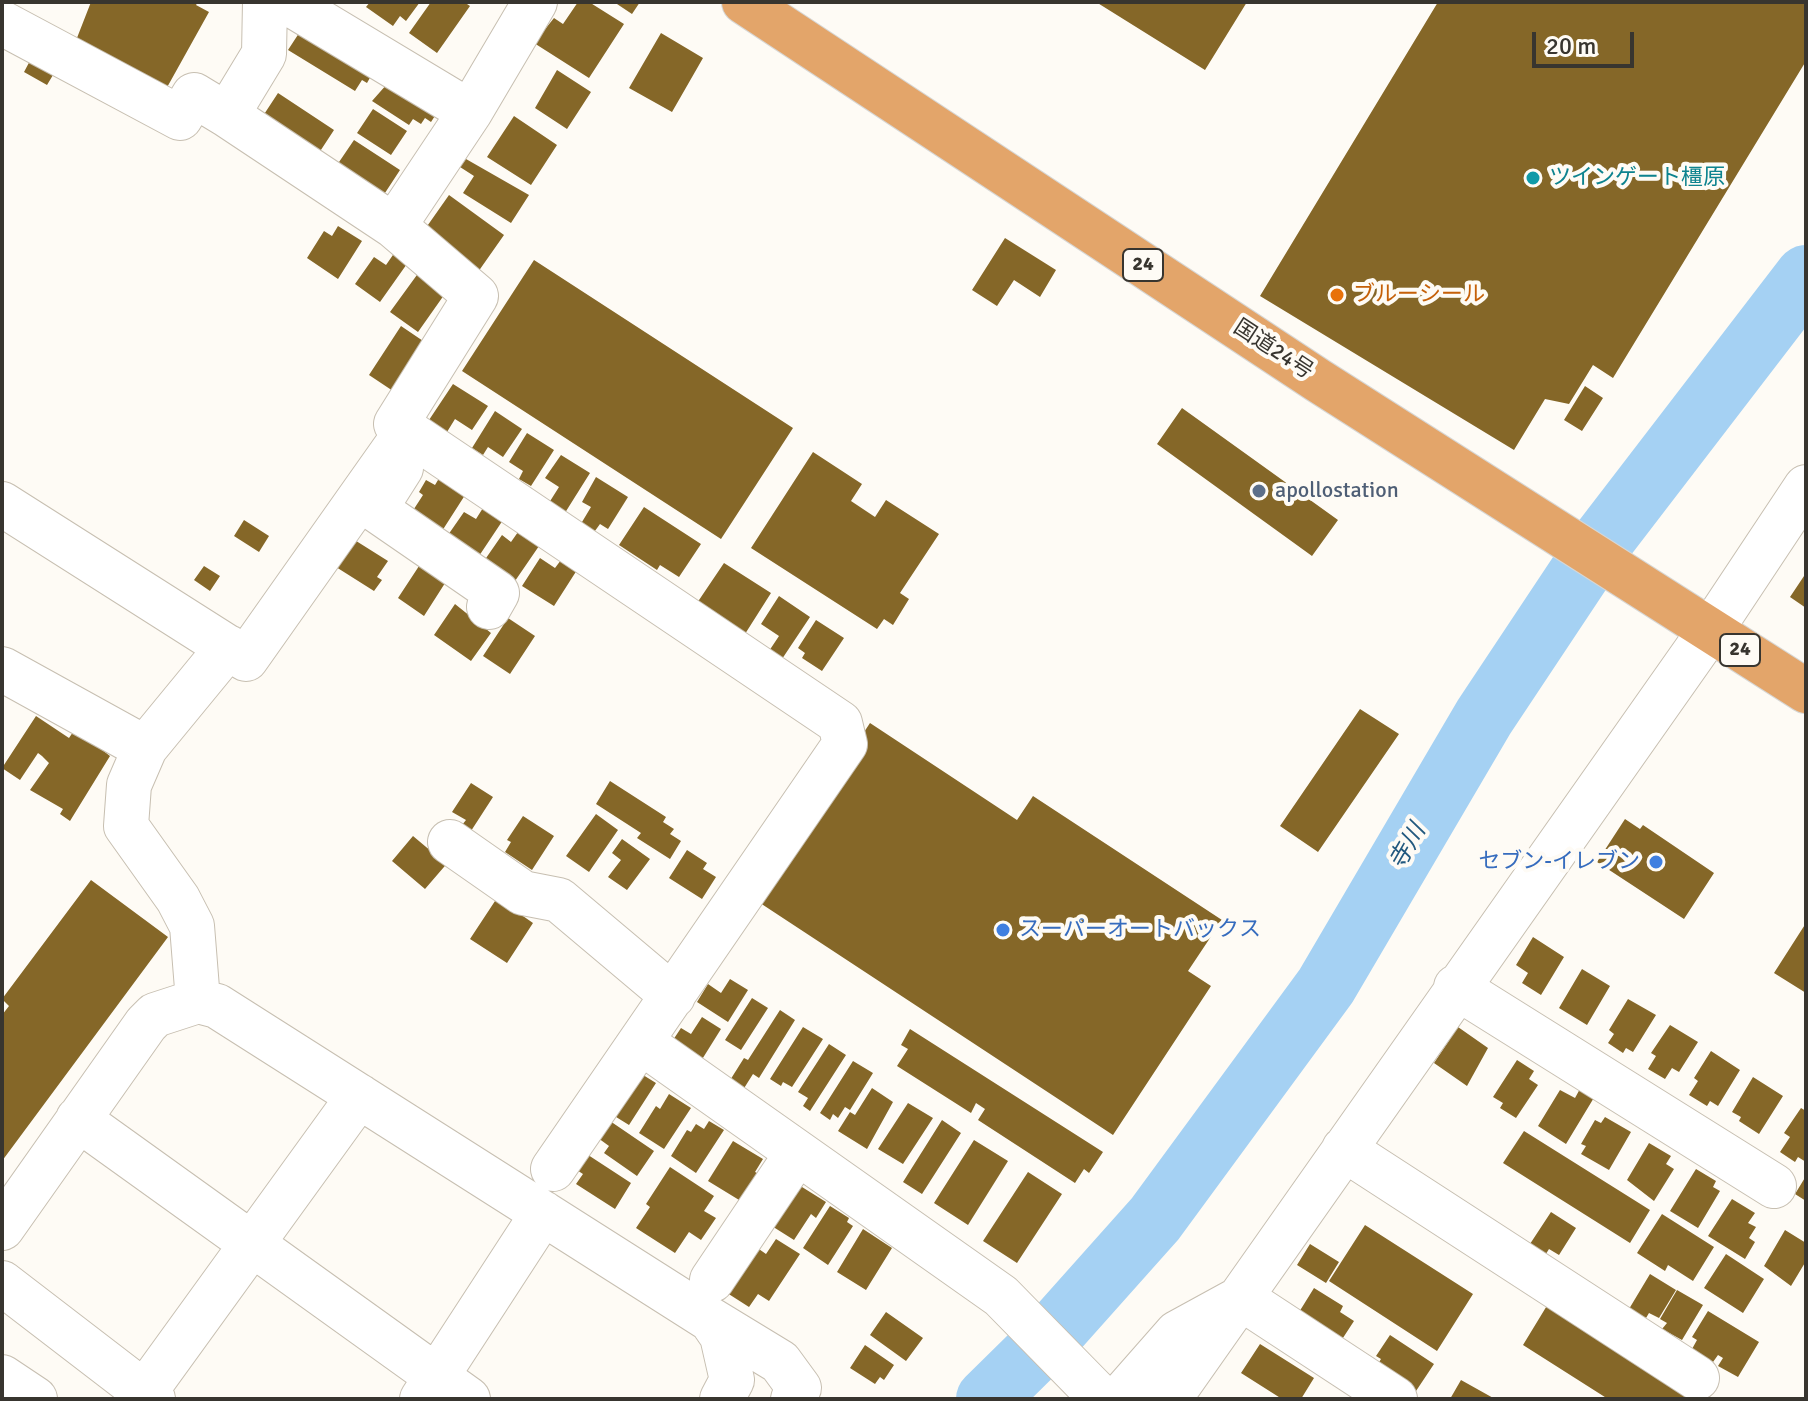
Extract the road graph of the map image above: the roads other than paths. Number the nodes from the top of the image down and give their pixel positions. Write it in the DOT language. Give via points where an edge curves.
graph roads {
  1 [pos="265,2"];
  2 [pos="287,2"];
  3 [pos="535,2"];
  4 [pos="744,2"];
  5 [pos="2,23"];
  6 [pos="470,112"];
  7 [pos="227,115"];
  8 [pos="394,226"];
  9 [pos="413,435"];
  10 [pos="1806,487"];
  11 [pos="2,504"];
  12 [pos="489,607"];
  13 [pos="1692,620"];
  14 [pos="228,647"];
  15 [pos="2,669"];
  16 [pos="1806,691"];
  17 [pos="145,748"];
  18 [pos="450,842"];
  19 [pos="1456,987"];
  20 [pos="673,996"];
  21 [pos="198,1001"];
  22 [pos="641,1042"];
  23 [pos="359,1096"];
  24 [pos="78,1119"];
  25 [pos="1344,1149"];
  26 [pos="796,1155"];
  27 [pos="553,1169"];
  28 [pos="1774,1186"];
  29 [pos="543,1213"];
  30 [pos="2,1228"];
  31 [pos="252,1244"];
  32 [pos="2,1283"];
  33 [pos="1241,1298"];
  34 [pos="712,1300"];
  35 [pos="1697,1378"];
  36 [pos="442,1391"];
  37 [pos="1102,1393"];
  38 [pos="148,1396"];
  39 [pos="722,1399"];
  40 [pos="793,1399"];
  41 [pos="1169,1399"];
  42 [pos="1395,1399"];
  1 -- 7 [label="street" via="264,54"];
  2 -- 6 [label="street"];
  3 -- 6 [label="street"];
  4 -- 13 [label="highway, 国道24号 / 24"];
  5 -- 7 [label="street" via="180,118 194,95"];
  6 -- 8 [label="street"];
  7 -- 8 [label="street"];
  8 -- 9 [label="street" via="476,296 396,424"];
  9 -- 12 [label="street" via="375,509 497,593"];
  9 -- 14 [label="street" via="246,659"];
  9 -- 20 [label="street" via="840,723 845,744"];
  10 -- 13 [label="street"];
  11 -- 14 [label="street"];
  13 -- 16 [label="highway, 国道24号 / 24"];
  13 -- 19 [label="street"];
  14 -- 17 [label="street"];
  15 -- 17 [label="street"];
  17 -- 21 [label="street" via="129,785 126,826 192,926"];
  18 -- 20 [label="street" via="523,893 559,900"];
  19 -- 25 [label="street"];
  19 -- 28 [label="street"];
  20 -- 22 [label="street"];
  21 -- 23 [label="street" via="217,1006"];
  21 -- 24 [label="street" via="155,1015"];
  22 -- 26 [label="street"];
  22 -- 27 [label="street"];
  23 -- 29 [label="street"];
  23 -- 31 [label="street"];
  24 -- 30 [label="street"];
  24 -- 31 [label="street"];
  25 -- 33 [label="street"];
  25 -- 35 [label="street"];
  26 -- 34 [label="street"];
  26 -- 37 [label="street" via="1001,1296"];
  29 -- 34 [label="street"];
  29 -- 36 [label="street"];
  31 -- 36 [label="street"];
  31 -- 38 [label="street"];
  32 -- 38 [label="street"];
  33 -- 37 [label="street" via="1177,1333"];
  33 -- 41 [label="street"];
  33 -- 42 [label="street"];
  34 -- 39 [label="street" via="732,1380"];
  34 -- 40 [label="street" via="780,1362 799,1388"];
}
